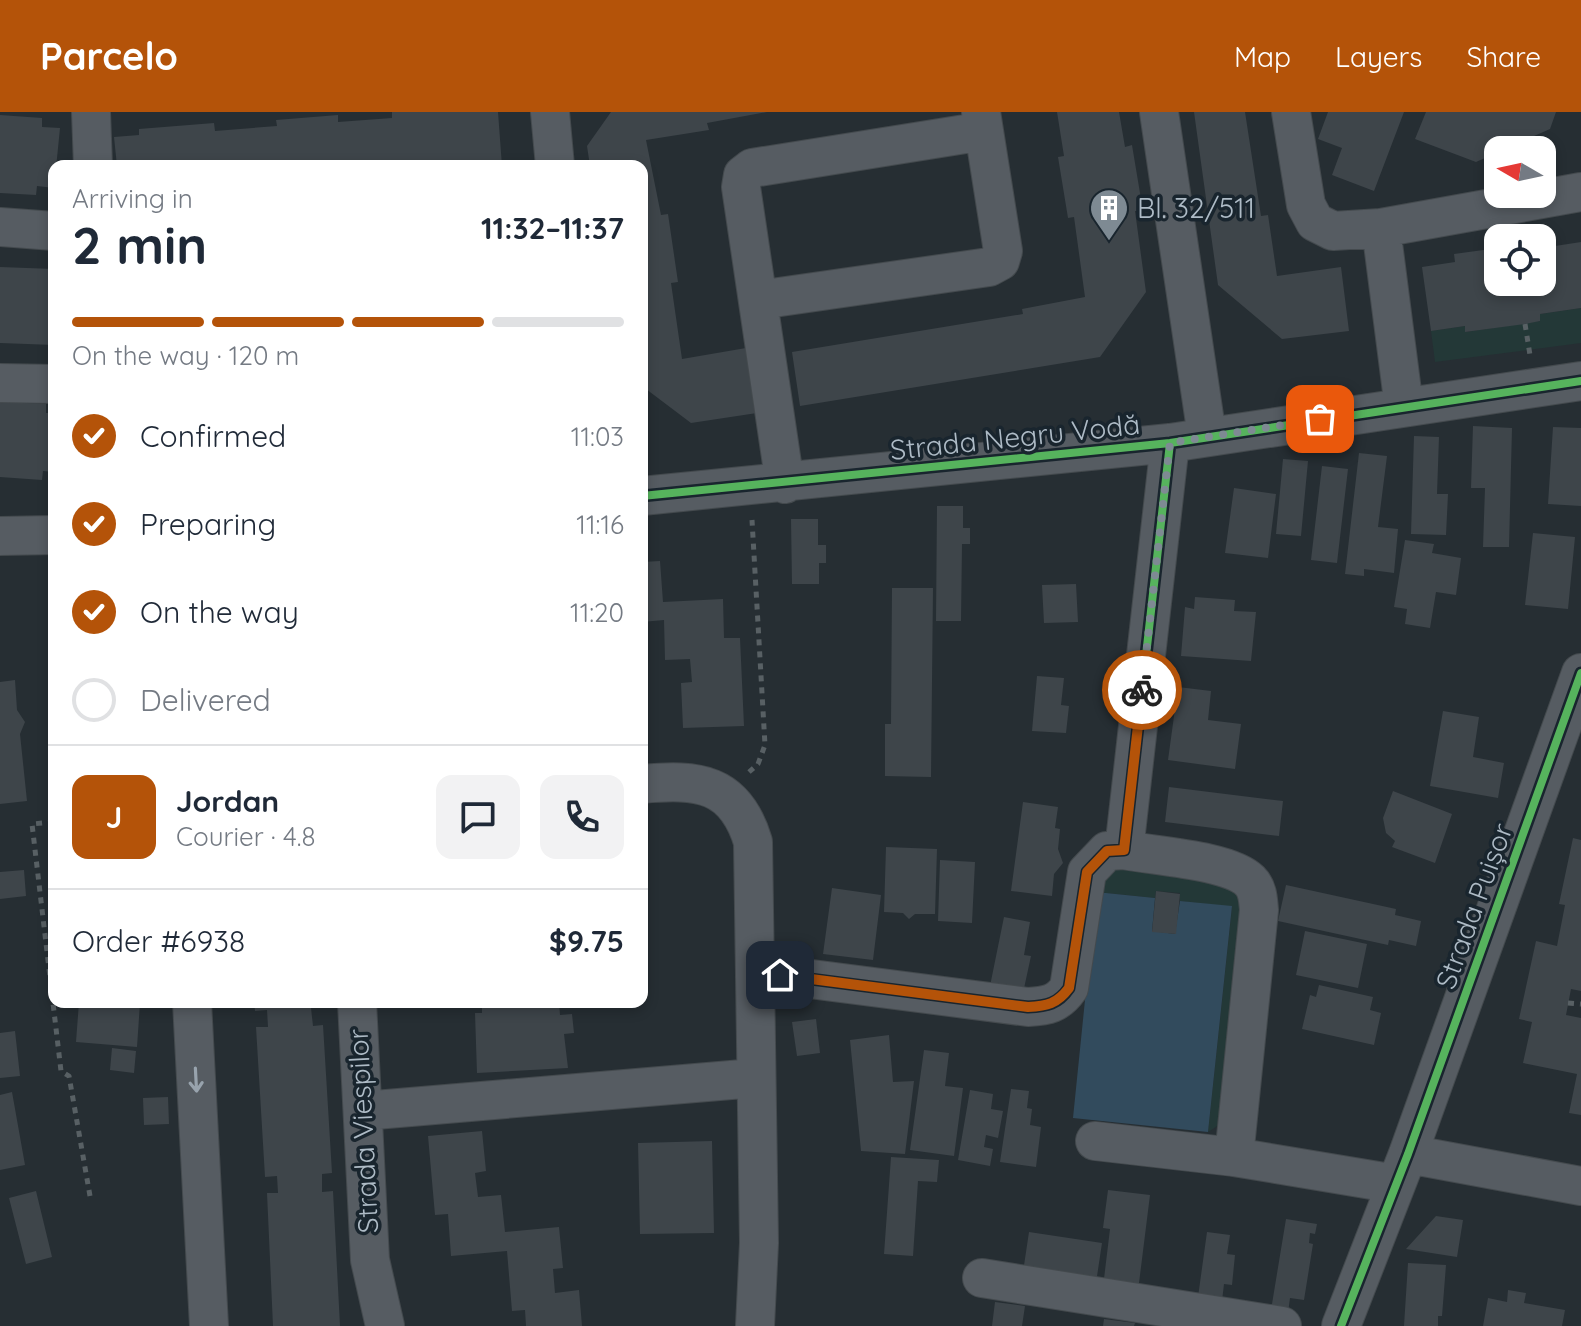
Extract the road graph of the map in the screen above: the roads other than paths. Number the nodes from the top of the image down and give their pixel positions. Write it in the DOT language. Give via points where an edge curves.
graph roads {
  1 [pos="91,112"];
  2 [pos="550,112"];
  3 [pos="1159,112"];
  4 [pos="1291,112"];
  5 [pos="982,122"];
  6 [pos="93,160"];
  7 [pos="554,160"];
  8 [pos="1581,192"];
  9 [pos="0,227"];
  10 [pos="1381,228"];
  11 [pos="48,231"];
  12 [pos="759,300"];
  13 [pos="1581,381"];
  14 [pos="0,383"];
  15 [pos="48,384"];
  16 [pos="1404,407"];
  17 [pos="1207,436"];
  18 [pos="1170,443"];
  19 [pos="767,485"];
  20 [pos="648,495"];
  21 [pos="48,535"];
  22 [pos="0,536"];
  23 [pos="1581,673"];
  24 [pos="1566,764"];
  25 [pos="648,784"];
  26 [pos="1124,850"];
  27 [pos="756,972"];
  28 [pos="192,1008"];
  29 [pos="357,1008"];
  30 [pos="755,1078"];
  31 [pos="363,1111"];
  32 [pos="1095,1141"];
  33 [pos="1234,1157"];
  34 [pos="1402,1169"];
  35 [pos="1581,1186"];
  36 [pos="370,1260"];
  37 [pos="982,1278"];
  38 [pos="209,1326"];
  39 [pos="385,1326"];
  40 [pos="400,1326"];
  41 [pos="755,1326"];
  42 [pos="1282,1326"];
  43 [pos="1341,1326"];
  1 -- 6 [label="street"];
  2 -- 7 [label="street"];
  3 -- 17 [label="street"];
  4 -- 10 [label="street" via="1306,205 1315,222 1342,233"];
  5 -- 12 [label="street" via="752,168 743,175"];
  5 -- 12 [label="street" via="1003,251 1000,261 989,267"];
  8 -- 10 [label="street"];
  9 -- 11 [label="street"];
  10 -- 16 [label="street"];
  12 -- 19 [label="street"];
  13 -- 16 [label="street, Strada Negru Vodă"];
  14 -- 15 [label="street"];
  16 -- 17 [label="street, Strada Negru Vodă"];
  17 -- 18 [label="street, Strada Negru Vodă"];
  18 -- 19 [label="street, Strada Negru Vodă"];
  18 -- 26 [label="street"];
  19 -- 20 [label="street, Strada Negru Vodă"];
  21 -- 22 [label="street"];
  23 -- 24 [label="street, Strada Puișor"];
  24 -- 34 [label="street, Strada Puișor"];
  25 -- 27 [label="street" via="690,781 713,788 747,823 753,842"];
  26 -- 27 [label="street" via="1107,851 1087,872 1069,988 1046,1006"];
  26 -- 33 [label="street" via="1228,868 1255,888 1259,910"];
  27 -- 30 [label="street"];
  28 -- 38 [label="street, one-way"];
  29 -- 31 [label="street, Strada Viespilor"];
  30 -- 31 [label="street"];
  30 -- 41 [label="street"];
  31 -- 36 [label="street, Strada Viespilor"];
  32 -- 33 [label="street"];
  33 -- 34 [label="street"];
  34 -- 35 [label="street"];
  34 -- 43 [label="street"];
  36 -- 39 [label="street, Strada Viespilor"];
  36 -- 40 [label="street, Strada Viespilor"];
  37 -- 42 [label="street"];
}
